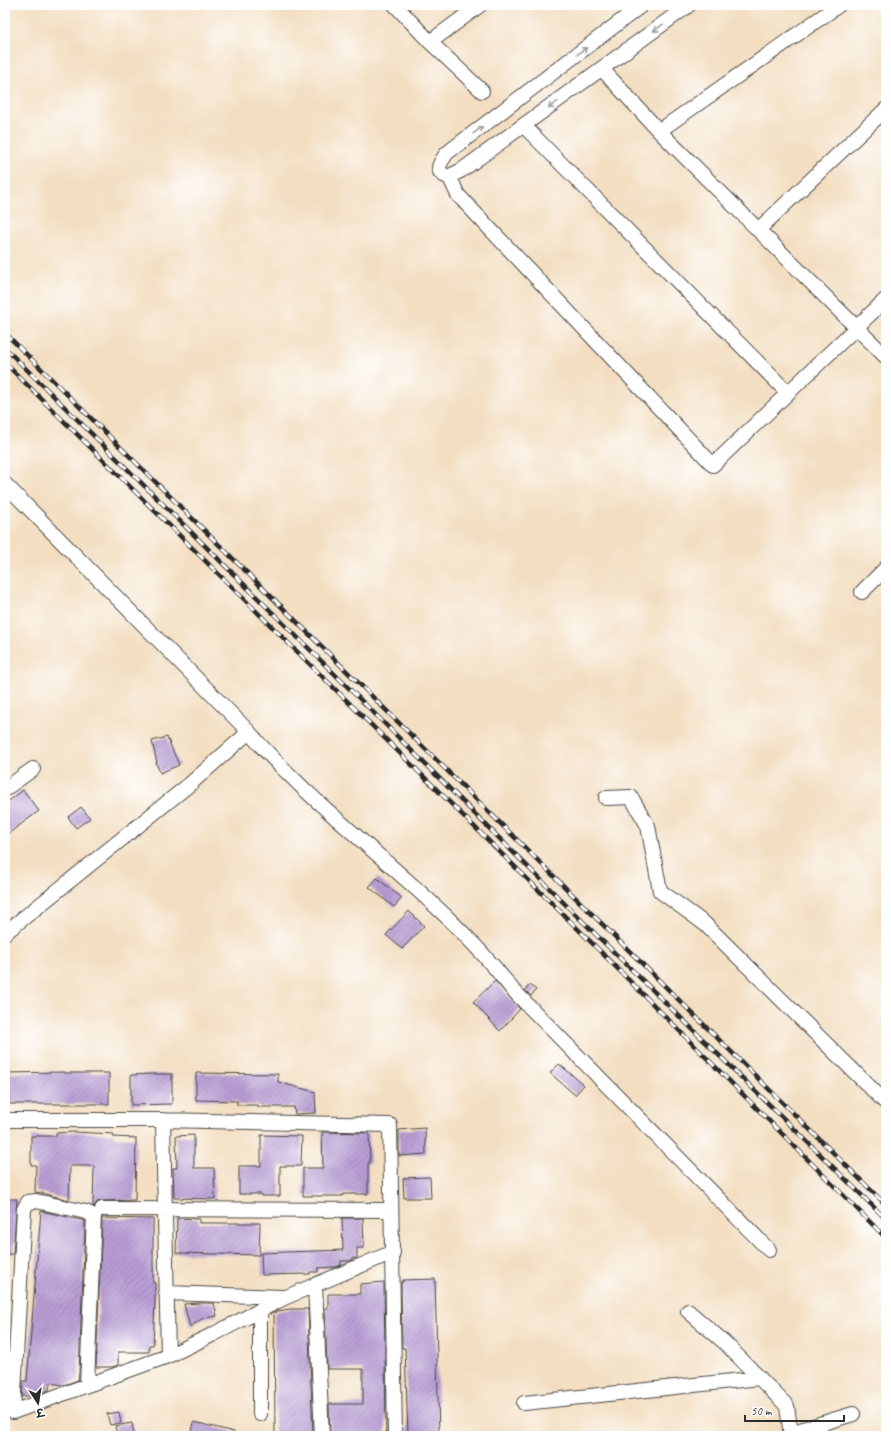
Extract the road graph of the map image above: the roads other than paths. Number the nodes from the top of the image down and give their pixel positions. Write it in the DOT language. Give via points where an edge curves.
graph roads {
  1 [pos="395,5"];
  2 [pos="480,5"];
  3 [pos="689,5"];
  4 [pos="839,5"];
  5 [pos="640,6"];
  6 [pos="430,42"];
  7 [pos="602,69"];
  8 [pos="482,91"];
  9 [pos="886,109"];
  10 [pos="524,126"];
  11 [pos="659,132"];
  12 [pos="450,176"];
  13 [pos="758,230"];
  14 [pos="886,299"];
  15 [pos="857,327"];
  16 [pos="886,357"];
  17 [pos="788,393"];
  18 [pos="5,484"];
  19 [pos="886,568"];
  20 [pos="862,592"];
  21 [pos="249,732"];
  22 [pos="33,769"];
  23 [pos="5,790"];
  24 [pos="606,798"];
  25 [pos="5,933"];
  26 [pos="886,1102"];
  27 [pos="5,1120"];
  28 [pos="163,1120"];
  29 [pos="102,1209"];
  30 [pos="166,1209"];
  31 [pos="391,1210"];
  32 [pos="768,1250"];
  33 [pos="393,1252"];
  34 [pos="316,1285"];
  35 [pos="166,1294"];
  36 [pos="284,1298"];
  37 [pos="260,1310"];
  38 [pos="688,1311"];
  39 [pos="168,1356"];
  40 [pos="760,1378"];
  41 [pos="87,1385"];
  42 [pos="524,1403"];
  43 [pos="260,1414"];
  44 [pos="853,1414"];
  45 [pos="791,1434"];
  46 [pos="322,1436"];
  47 [pos="396,1436"];
  1 -- 6 [label="street"];
  2 -- 6 [label="street"];
  3 -- 7 [label="street, one-way"];
  4 -- 11 [label="street"];
  12 -- 5 [label="street, one-way" via="442,175 439,170 439,163 447,153"];
  6 -- 8 [label="street"];
  7 -- 10 [label="street, one-way"];
  7 -- 11 [label="street"];
  9 -- 13 [label="street"];
  10 -- 12 [label="street"];
  10 -- 17 [label="street"];
  11 -- 13 [label="street"];
  12 -- 17 [label="street" via="458,195 713,464"];
  13 -- 15 [label="street"];
  14 -- 15 [label="street"];
  15 -- 16 [label="street"];
  15 -- 17 [label="street"];
  18 -- 21 [label="street"];
  19 -- 20 [label="street"];
  21 -- 25 [label="street" via="190,784"];
  21 -- 32 [label="street" via="264,751 336,819 430,900 481,952 512,989"];
  22 -- 23 [label="street"];
  24 -- 26 [label="street" via="630,797 648,826 660,891 705,924"];
  27 -- 28 [label="street"];
  28 -- 30 [label="street"];
  28 -- 31 [label="street" via="390,1125"];
  29 -- 30 [label="street"];
  30 -- 31 [label="street"];
  30 -- 35 [label="street"];
  31 -- 33 [label="street"];
  33 -- 34 [label="street"];
  33 -- 47 [label="street"];
  34 -- 36 [label="street"];
  34 -- 46 [label="street"];
  35 -- 36 [label="street"];
  35 -- 39 [label="street"];
  36 -- 37 [label="street"];
  37 -- 39 [label="street"];
  37 -- 43 [label="street"];
  38 -- 40 [label="street"];
  39 -- 41 [label="street"];
  40 -- 42 [label="street"];
  40 -- 45 [label="street" via="787,1406"];
  41 -- 41 [label="street" via="13,1412 24,1209 28,1202 36,1201 94,1216"];
  44 -- 45 [label="street"];
}
